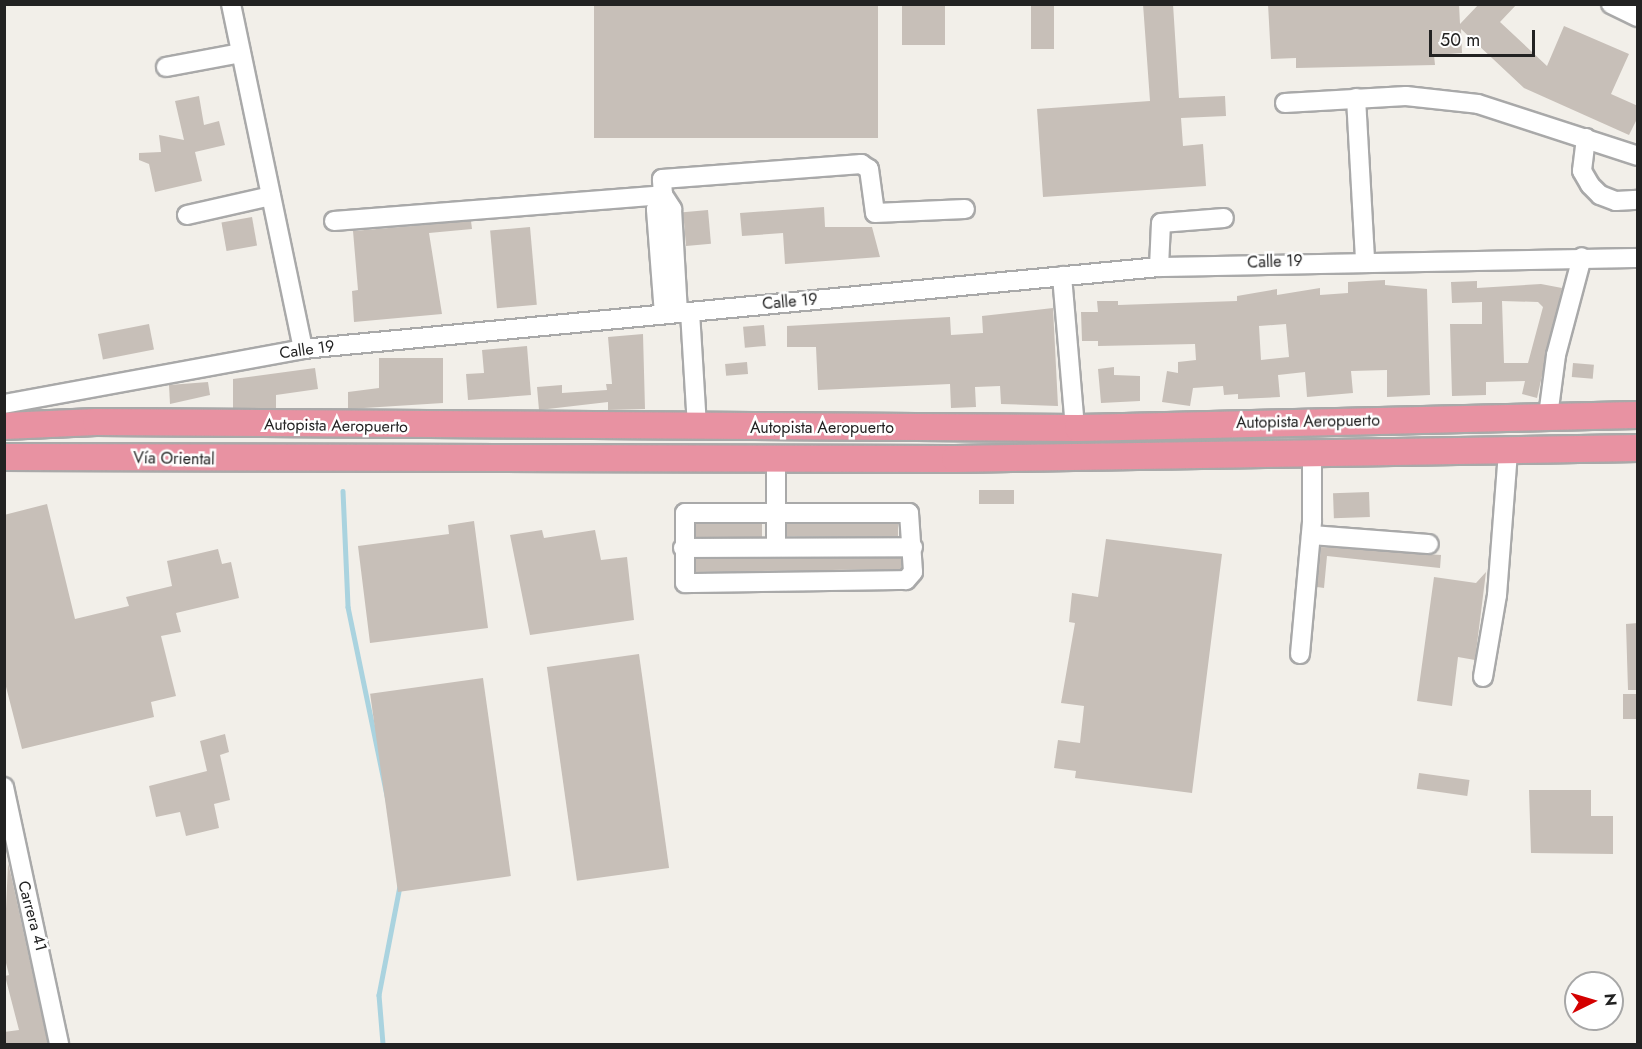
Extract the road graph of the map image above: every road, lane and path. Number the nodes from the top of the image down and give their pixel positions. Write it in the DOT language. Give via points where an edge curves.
graph roads {
  1 [pos="231,4"];
  2 [pos="1611,4"];
  3 [pos="1638,17"];
  4 [pos="241,53"];
  5 [pos="166,67"];
  6 [pos="1356,98"];
  7 [pos="1286,103"];
  8 [pos="1586,138"];
  9 [pos="1638,156"];
  10 [pos="663,195"];
  11 [pos="271,196"];
  12 [pos="1638,200"];
  13 [pos="965,209"];
  14 [pos="187,215"];
  15 [pos="1224,218"];
  16 [pos="334,221"];
  17 [pos="1582,257"];
  18 [pos="1638,258"];
  19 [pos="1365,260"];
  20 [pos="1159,267"];
  21 [pos="1062,276"];
  22 [pos="677,313"];
  23 [pos="303,349"];
  24 [pos="1638,415"];
  25 [pos="1548,416"];
  26 [pos="5,420"];
  27 [pos="697,428"];
  28 [pos="1076,428"];
  29 [pos="1638,448"];
  30 [pos="1508,451"];
  31 [pos="1312,454"];
  32 [pos="4,457"];
  33 [pos="343,459"];
  34 [pos="776,459"];
  35 [pos="776,514"];
  36 [pos="1311,535"];
  37 [pos="1429,544"];
  38 [pos="776,547"];
  39 [pos="913,547"];
  40 [pos="683,548"];
  41 [pos="1300,654"];
  42 [pos="1484,677"];
  43 [pos="4,787"];
  44 [pos="59,1044"];
  1 -- 4 [label="street"];
  2 -- 3 [label="street"];
  4 -- 5 [label="street"];
  4 -- 11 [label="street"];
  6 -- 7 [label="street"];
  6 -- 8 [label="street" via="1407,96 1478,104"];
  6 -- 19 [label="street"];
  8 -- 9 [label="street"];
  8 -- 12 [label="street" via="1582,171 1590,185 1600,195 1616,201"];
  10 -- 13 [label="street" via="663,179 861,164 868,169 875,213"];
  10 -- 16 [label="street"];
  10 -- 22 [label="street" via="672,209"];
  11 -- 14 [label="street"];
  11 -- 23 [label="street"];
  15 -- 20 [label="street" via="1161,224"];
  17 -- 18 [label="street, Calle 19"];
  17 -- 19 [label="street, Calle 19"];
  17 -- 25 [label="street" via="1556,355"];
  19 -- 20 [label="street, Calle 19"];
  20 -- 21 [label="street, Calle 19"];
  21 -- 22 [label="street, Calle 19"];
  21 -- 28 [label="street"];
  22 -- 23 [label="street, Calle 19"];
  22 -- 27 [label="street"];
  23 -- 26 [label="street, Calle 19"];
  24 -- 25 [label="highway, Autopista Aeropuerto"];
  25 -- 28 [label="highway, Autopista Aeropuerto"];
  26 -- 27 [label="highway, Autopista Aeropuerto"];
  27 -- 28 [label="highway, Autopista Aeropuerto"];
  29 -- 30 [label="highway, Autopista Aeropuerto"];
  30 -- 31 [label="highway, Autopista Aeropuerto"];
  30 -- 42 [label="street" via="1497,595"];
  31 -- 34 [label="highway, Autopista Aeropuerto"];
  31 -- 36 [label="street"];
  32 -- 33 [label="highway, Vía Oriental"];
  33 -- 34 [label="highway, Autopista Aeropuerto"];
  34 -- 35 [label="street"];
  35 -- 38 [label="street"];
  35 -- 39 [label="street" via="909,513"];
  35 -- 40 [label="street" via="685,513"];
  36 -- 37 [label="street"];
  36 -- 41 [label="street"];
  38 -- 39 [label="street"];
  38 -- 40 [label="street"];
  39 -- 40 [label="street" via="913,572 906,580 685,583"];
  43 -- 44 [label="street, Carrera 41"];
}
